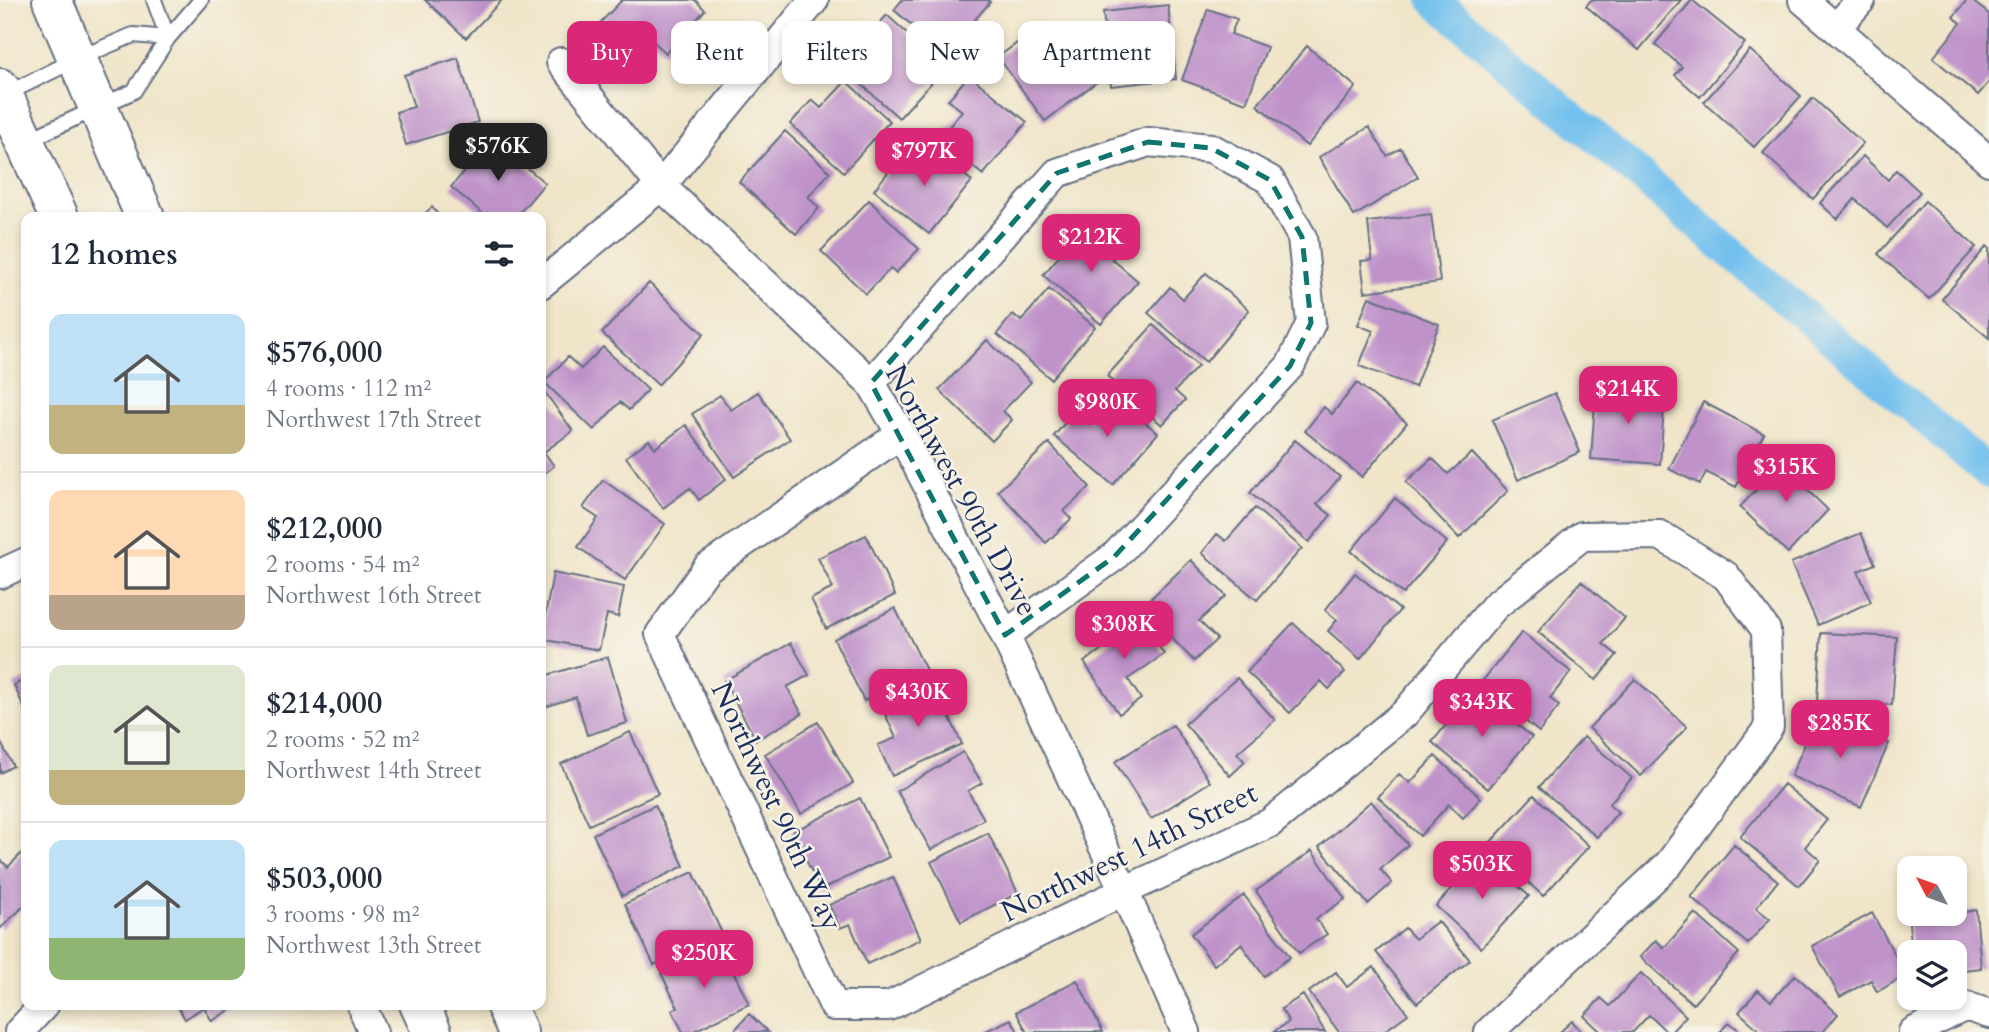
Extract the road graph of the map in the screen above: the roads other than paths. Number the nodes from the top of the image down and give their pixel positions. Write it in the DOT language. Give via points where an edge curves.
graph roads {
  1 [pos="52,0"];
  2 [pos="154,0"];
  3 [pos="201,0"];
  4 [pos="814,0"];
  5 [pos="1803,0"];
  6 [pos="1861,0"];
  7 [pos="1836,28"];
  8 [pos="168,38"];
  9 [pos="77,59"];
  10 [pos="561,62"];
  11 [pos="2,91"];
  12 [pos="98,109"];
  13 [pos="24,141"];
  14 [pos="1989,161"];
  15 [pos="661,186"];
  16 [pos="57,212"];
  17 [pos="143,212"];
  18 [pos="546,280"];
  19 [pos="872,383"];
  20 [pos="901,434"];
  21 [pos="21,564"];
  22 [pos="0,575"];
  23 [pos="1005,635"];
  24 [pos="1124,891"];
  25 [pos="834,1006"];
  26 [pos="39,1010"];
  27 [pos="364,1010"];
  28 [pos="422,1010"];
  29 [pos="508,1010"];
  30 [pos="1978,1010"];
  31 [pos="19,1032"];
  32 [pos="373,1032"];
  33 [pos="432,1032"];
  34 [pos="518,1032"];
  35 [pos="1186,1032"];
  36 [pos="1489,1032"];
  37 [pos="1913,1032"];
  1 -- 9 [label="main road"];
  2 -- 8 [label="lane"];
  3 -- 8 [label="lane"];
  4 -- 15 [label="street"];
  5 -- 7 [label="street"];
  6 -- 7 [label="street"];
  7 -- 14 [label="street"];
  8 -- 9 [label="lane" via="133,36"];
  8 -- 12 [label="lane" via="134,92"];
  9 -- 11 [label="lane"];
  9 -- 12 [label="main road"];
  10 -- 15 [label="street, Northwest 90th Drive"];
  11 -- 13 [label="main road"];
  12 -- 13 [label="lane"];
  12 -- 17 [label="main road"];
  13 -- 16 [label="main road"];
  15 -- 18 [label="street"];
  15 -- 19 [label="street, Northwest 90th Drive"];
  19 -- 20 [label="street, Northwest 90th Drive"];
  19 -- 23 [label="street" via="1057,173 1148,142 1211,148 1270,180 1302,237 1311,323 1290,366 1114,557"];
  20 -- 23 [label="street, Northwest 90th Drive"];
  20 -- 25 [label="street, Northwest 90th Way" via="707,568 660,634"];
  21 -- 22 [label="street"];
  23 -- 24 [label="street, Northwest 90th Drive"];
  24 -- 25 [label="street, Northwest 14th Street" via="889,1006"];
  24 -- 35 [label="street, Northwest 90th Drive"];
  24 -- 36 [label="street, Northwest 14th Street" via="1270,823 1405,713 1495,606 1582,536 1660,535 1726,576 1766,630 1769,727 1669,864"];
  26 -- 31 [label="street"];
  27 -- 32 [label="street"];
  28 -- 33 [label="main road"];
  29 -- 34 [label="main road"];
  30 -- 37 [label="street"];
}
